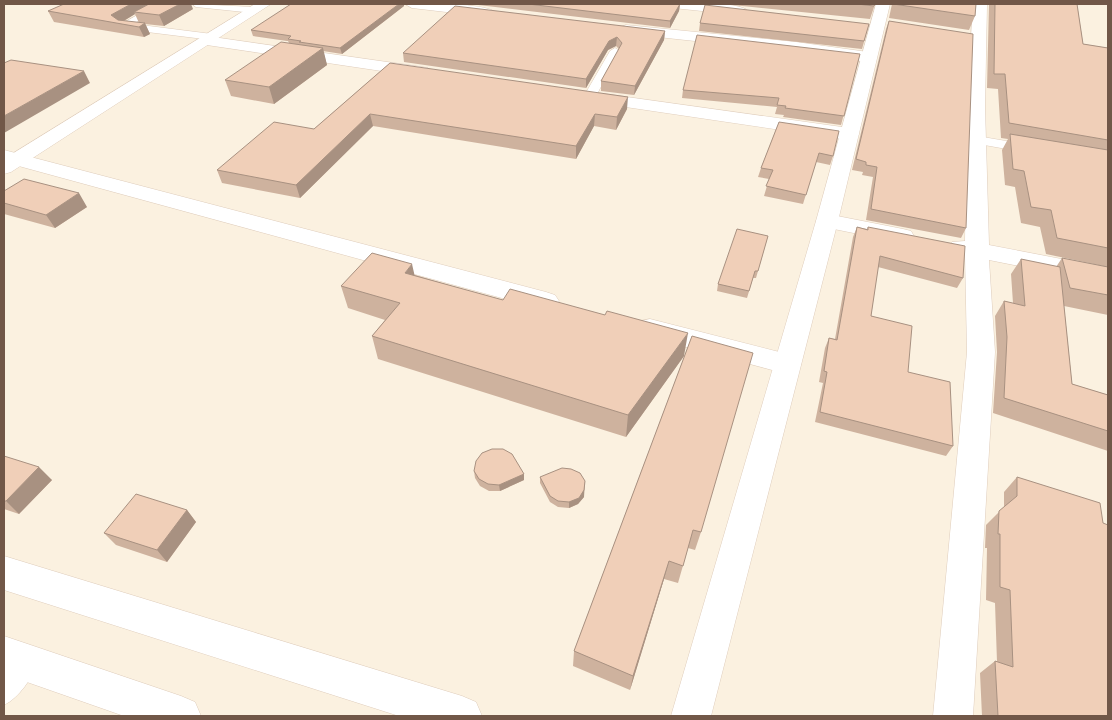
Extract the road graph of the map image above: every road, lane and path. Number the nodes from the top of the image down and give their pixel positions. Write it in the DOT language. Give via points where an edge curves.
graph roads {
  1 [pos="163,4"];
  2 [pos="196,4"];
  3 [pos="412,4"];
  4 [pos="679,4"];
  5 [pos="883,4"];
  6 [pos="980,4"];
  7 [pos="259,7"];
  8 [pos="760,13"];
  9 [pos="505,15"];
  10 [pos="874,24"];
  11 [pos="896,25"];
  12 [pos="611,28"];
  13 [pos="209,39"];
  14 [pos="615,51"];
  15 [pos="868,57"];
  16 [pos="442,75"];
  17 [pos="570,94"];
  18 [pos="590,96"];
  19 [pos="849,134"];
  20 [pos="976,140"];
  21 [pos="1042,151"];
  22 [pos="8,161"];
  23 [pos="827,221"];
  24 [pos="976,250"];
  25 [pos="1108,276"];
  26 [pos="568,307"];
  27 [pos="626,322"];
  28 [pos="788,364"];
  29 [pos="4,573"];
  30 [pos="11,670"];
  31 [pos="181,716"];
  32 [pos="462,716"];
  33 [pos="691,716"];
  34 [pos="953,716"];
  1 -- 13 [label="lane" via="124,26"];
  2 -- 7 [label="lane"];
  3 -- 9 [label="street"];
  4 -- 8 [label="street"];
  5 -- 10 [label="street"];
  6 -- 20 [label="street" via="970,36"];
  7 -- 13 [label="street"];
  10 -- 11 [label="street"];
  10 -- 15 [label="street"];
  12 -- 15 [label="street" via="796,46"];
  13 -- 16 [label="street"];
  13 -- 22 [label="street"];
  14 -- 18 [label="lane"];
  15 -- 19 [label="street"];
  17 -- 18 [label="street"];
  18 -- 19 [label="street"];
  19 -- 23 [label="street"];
  20 -- 21 [label="lane"];
  20 -- 24 [label="street"];
  22 -- 26 [label="street"];
  23 -- 24 [label="street"];
  23 -- 28 [label="street"];
  24 -- 25 [label="street"];
  24 -- 34 [label="street" via="981,352"];
  27 -- 28 [label="street"];
  28 -- 33 [label="street"];
  29 -- 32 [label="street"];
  30 -- 31 [label="street"];
}
